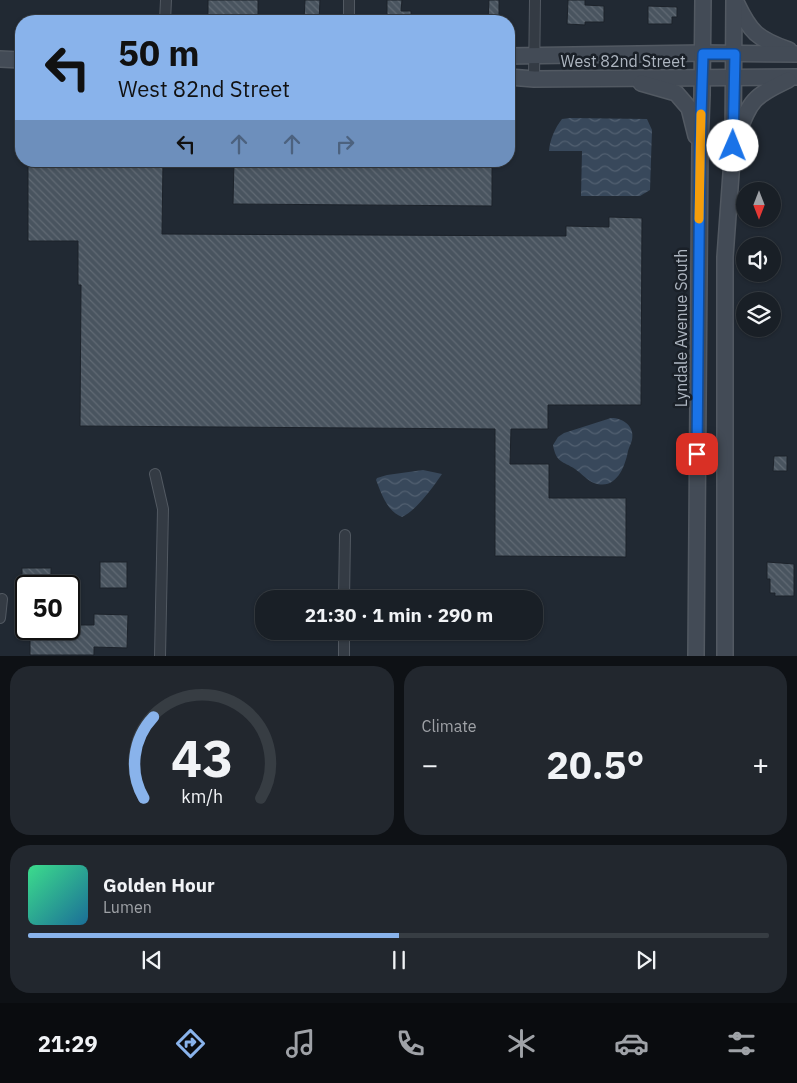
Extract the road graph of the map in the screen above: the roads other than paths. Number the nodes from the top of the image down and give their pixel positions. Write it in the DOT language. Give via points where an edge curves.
graph roads {
  1 [pos="166,0"];
  2 [pos="349,0"];
  3 [pos="535,0"];
  4 [pos="703,0"];
  5 [pos="735,0"];
  6 [pos="165,15"];
  7 [pos="349,15"];
  8 [pos="703,54"];
  9 [pos="735,54"];
  10 [pos="797,54"];
  11 [pos="515,56"];
  12 [pos="534,56"];
  13 [pos="0,60"];
  14 [pos="15,60"];
  15 [pos="515,77"];
  16 [pos="620,78"];
  17 [pos="703,78"];
  18 [pos="734,78"];
  19 [pos="795,78"];
  20 [pos="534,79"];
  21 [pos="733,146"];
  22 [pos="700,147"];
  23 [pos="155,474"];
  24 [pos="345,535"];
  25 [pos="344,590"];
  26 [pos="2,599"];
  27 [pos="0,618"];
  28 [pos="344,640"];
  29 [pos="160,656"];
  30 [pos="344,656"];
  31 [pos="696,656"];
  32 [pos="725,656"];
  1 -- 6 [label="street"];
  2 -- 7 [label="street"];
  3 -- 12 [label="street"];
  4 -- 8 [label="main road, Lyndale Avenue South"];
  5 -- 9 [label="main road"];
  5 -- 10 [label="main road" via="755,34 770,44"];
  8 -- 9 [label="main road, West 82nd Street"];
  8 -- 12 [label="main road, West 82nd Street"];
  8 -- 17 [label="main road, Lyndale Avenue South"];
  9 -- 10 [label="main road, West 82nd Street"];
  9 -- 18 [label="main road"];
  11 -- 12 [label="main road, West 82nd Street"];
  12 -- 20 [label="street"];
  13 -- 14 [label="main road"];
  15 -- 20 [label="main road, West 82nd Street"];
  16 -- 17 [label="main road, West 82nd Street"];
  16 -- 20 [label="main road, West 82nd Street"];
  16 -- 22 [label="main road" via="676,93 689,108"];
  17 -- 18 [label="main road, West 82nd Street"];
  17 -- 22 [label="main road, Lyndale Avenue South"];
  18 -- 19 [label="main road, West 82nd Street"];
  18 -- 21 [label="main road"];
  19 -- 21 [label="main road" via="763,92 748,107"];
  21 -- 32 [label="main road" via="726,257"];
  22 -- 31 [label="main road, Lyndale Avenue South"];
  23 -- 29 [label="street" via="164,509"];
  24 -- 25 [label="street"];
  26 -- 27 [label="street"];
  28 -- 30 [label="street"];
}
